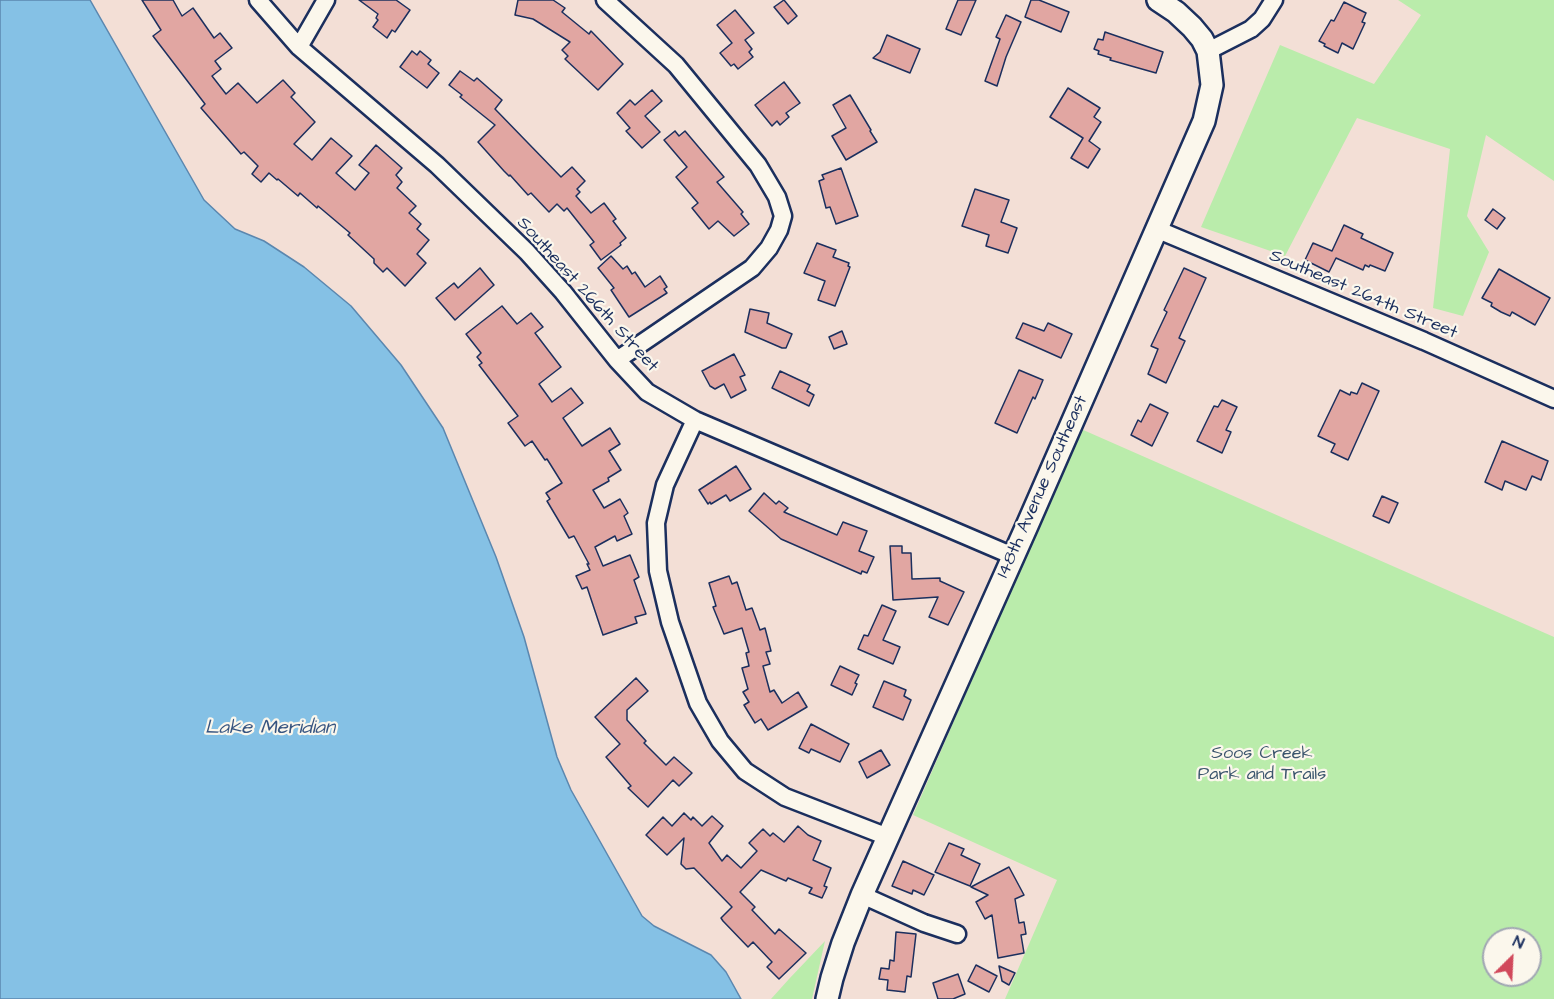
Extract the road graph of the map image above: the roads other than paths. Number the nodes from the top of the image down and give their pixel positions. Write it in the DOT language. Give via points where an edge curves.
graph roads {
  1 [pos="258,0"];
  2 [pos="326,0"];
  3 [pos="605,0"];
  4 [pos="1158,0"];
  5 [pos="1274,0"];
  6 [pos="299,46"];
  7 [pos="1208,51"];
  8 [pos="1156,228"];
  9 [pos="617,360"];
  10 [pos="1554,399"];
  11 [pos="695,420"];
  12 [pos="1013,556"];
  13 [pos="888,837"];
  14 [pos="862,895"];
  15 [pos="957,934"];
  16 [pos="828,999"];
  1 -- 6 [label="street, Southeast 266th Street"];
  2 -- 6 [label="street"];
  3 -- 9 [label="street" via="676,65 758,165 777,196 783,216 769,248 752,268"];
  4 -- 7 [label="street" via="1191,27"];
  5 -- 7 [label="street" via="1251,29"];
  6 -- 9 [label="street, Southeast 266th Street" via="437,165 527,252"];
  7 -- 8 [label="street, 148th Avenue Southeast" via="1212,85 1204,121"];
  8 -- 10 [label="street, Southeast 264th Street"];
  8 -- 12 [label="street, 148th Avenue Southeast"];
  9 -- 11 [label="street, Southeast 266th Street" via="647,392"];
  11 -- 12 [label="street, Southeast 266th Street"];
  11 -- 13 [label="street" via="665,485 656,524 658,571 670,622 698,703 720,741 745,771 785,797"];
  12 -- 13 [label="street, 148th Avenue Southeast"];
  13 -- 14 [label="street, 148th Avenue Southeast"];
  14 -- 15 [label="street"];
  14 -- 16 [label="street, 148th Avenue Southeast" via="843,943"];
}
